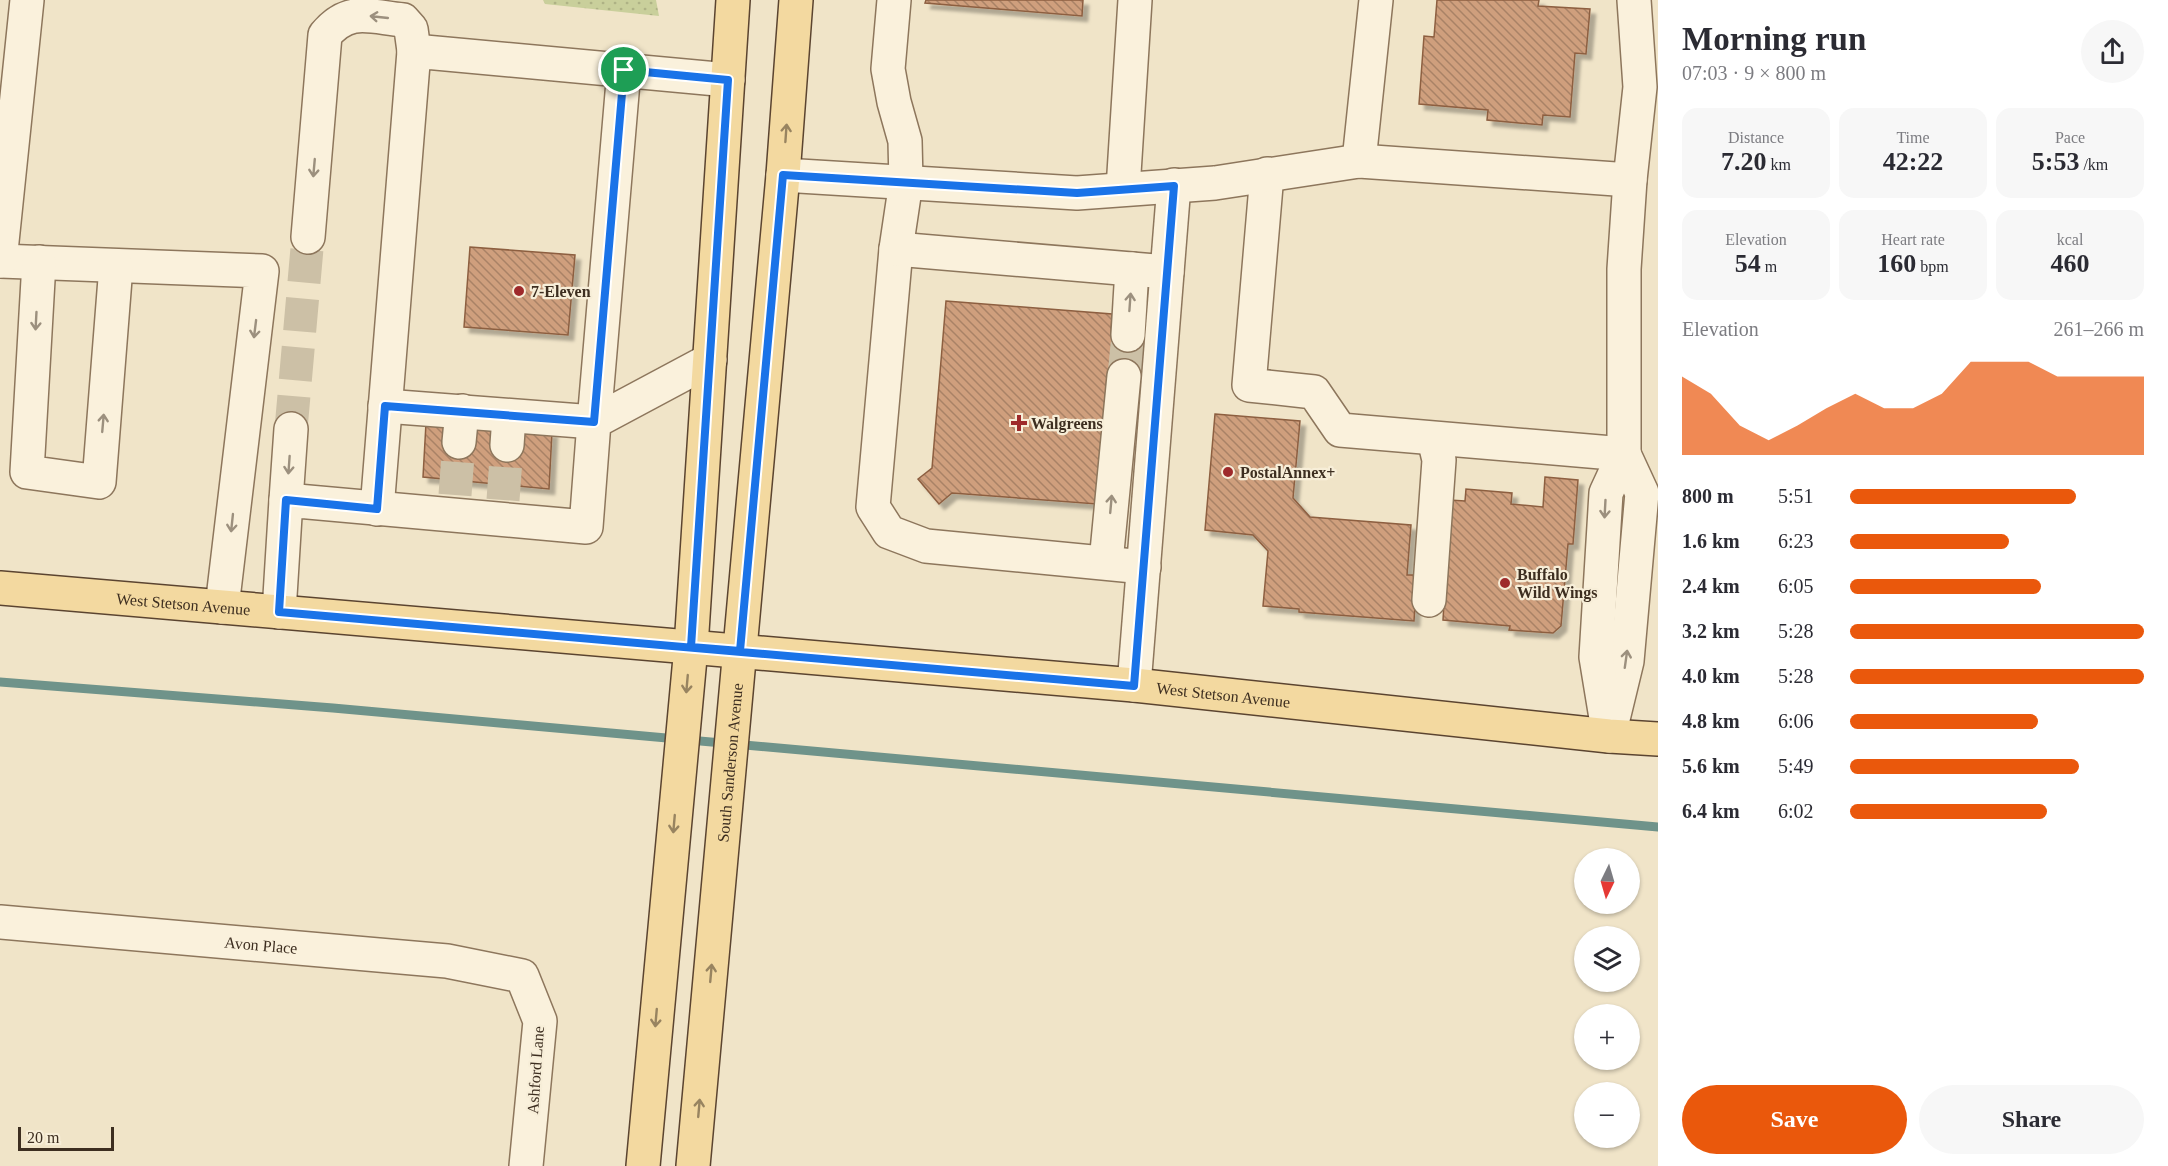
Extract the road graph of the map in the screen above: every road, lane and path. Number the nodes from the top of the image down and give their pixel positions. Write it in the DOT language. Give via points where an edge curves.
graph roads {
  1 [pos="27,0"];
  2 [pos="733,0"];
  3 [pos="796,0"];
  4 [pos="894,0"];
  5 [pos="1135,0"];
  6 [pos="1376,0"];
  7 [pos="1634,0"];
  8 [pos="414,51"];
  9 [pos="624,70"];
  10 [pos="728,80"];
  11 [pos="1359,161"];
  12 [pos="1267,174"];
  13 [pos="783,175"];
  14 [pos="1630,180"];
  15 [pos="906,182"];
  16 [pos="1174,186"];
  17 [pos="1123,189"];
  18 [pos="308,237"];
  19 [pos="896,249"];
  20 [pos="0,261"];
  21 [pos="39,262"];
  22 [pos="116,266"];
  23 [pos="1132,269"];
  24 [pos="1167,272"];
  25 [pos="1128,335"];
  26 [pos="710,360"];
  27 [pos="1124,376"];
  28 [pos="385,406"];
  29 [pos="594,422"];
  30 [pos="291,429"];
  31 [pos="1434,439"];
  32 [pos="1624,454"];
  33 [pos="286,500"];
  34 [pos="377,509"];
  35 [pos="1106,562"];
  36 [pos="1144,567"];
  37 [pos="0,588"];
  38 [pos="1429,600"];
  39 [pos="222,607"];
  40 [pos="279,612"];
  41 [pos="691,647"];
  42 [pos="740,651"];
  43 [pos="1134,686"];
  44 [pos="1609,736"];
  45 [pos="1658,739"];
  46 [pos="0,922"];
  47 [pos="522,976"];
  48 [pos="526,1166"];
  49 [pos="643,1166"];
  50 [pos="693,1166"];
  1 -- 20 [label="street"];
  2 -- 10 [label="main road"];
  13 -- 3 [label="main road, South Sanderson Avenue, one-way"];
  4 -- 15 [label="street" via="888,69 905,141"];
  5 -- 17 [label="street"];
  6 -- 11 [label="street"];
  7 -- 14 [label="street" via="1640,87"];
  8 -- 9 [label="street"];
  8 -- 18 [label="street, one-way" via="411,29 403,20 352,15 336,22 325,35"];
  8 -- 28 [label="street"];
  9 -- 10 [label="street"];
  9 -- 29 [label="street"];
  10 -- 26 [label="main road"];
  11 -- 12 [label="street"];
  11 -- 14 [label="street"];
  12 -- 16 [label="street"];
  12 -- 31 [label="street" via="1249,385 1314,392 1340,430"];
  13 -- 15 [label="street"];
  13 -- 42 [label="main road, South Sanderson Avenue"];
  14 -- 32 [label="street" via="1624,269"];
  15 -- 17 [label="street" via="1077,193"];
  15 -- 19 [label="street"];
  16 -- 17 [label="street"];
  16 -- 24 [label="street"];
  19 -- 23 [label="street"];
  19 -- 35 [label="street" via="873,507 889,532 926,546"];
  20 -- 21 [label="street"];
  21 -- 22 [label="street"];
  21 -- 22 [label="street, one-way" via="27,472 99,482"];
  22 -- 39 [label="street, one-way" via="262,271"];
  23 -- 24 [label="street"];
  25 -- 23 [label="street, one-way"];
  24 -- 36 [label="street"];
  26 -- 29 [label="street"];
  26 -- 41 [label="main road"];
  35 -- 27 [label="street, one-way"];
  28 -- 29 [label="street" via="461,427 508,430"];
  28 -- 34 [label="street"];
  29 -- 34 [label="street" via="586,527 503,510 454,505"];
  30 -- 33 [label="street, one-way"];
  31 -- 32 [label="street"];
  31 -- 38 [label="street" via="1439,460"];
  32 -- 44 [label="street" via="1642,492 1627,661"];
  33 -- 34 [label="street"];
  33 -- 40 [label="street"];
  35 -- 36 [label="street"];
  36 -- 43 [label="street"];
  37 -- 39 [label="main road, West Stetson Avenue"];
  39 -- 40 [label="main road, West Stetson Avenue"];
  40 -- 41 [label="main road, West Stetson Avenue"];
  41 -- 42 [label="main road, West Stetson Avenue"];
  41 -- 49 [label="main road, one-way"];
  42 -- 43 [label="main road, West Stetson Avenue"];
  50 -- 42 [label="main road, South Sanderson Avenue, one-way"];
  43 -- 44 [label="main road, West Stetson Avenue"];
  44 -- 45 [label="main road, West Stetson Avenue"];
  46 -- 47 [label="street, Avon Place" via="447,961"];
  47 -- 48 [label="street, Ashford Lane" via="540,1021"];
}
